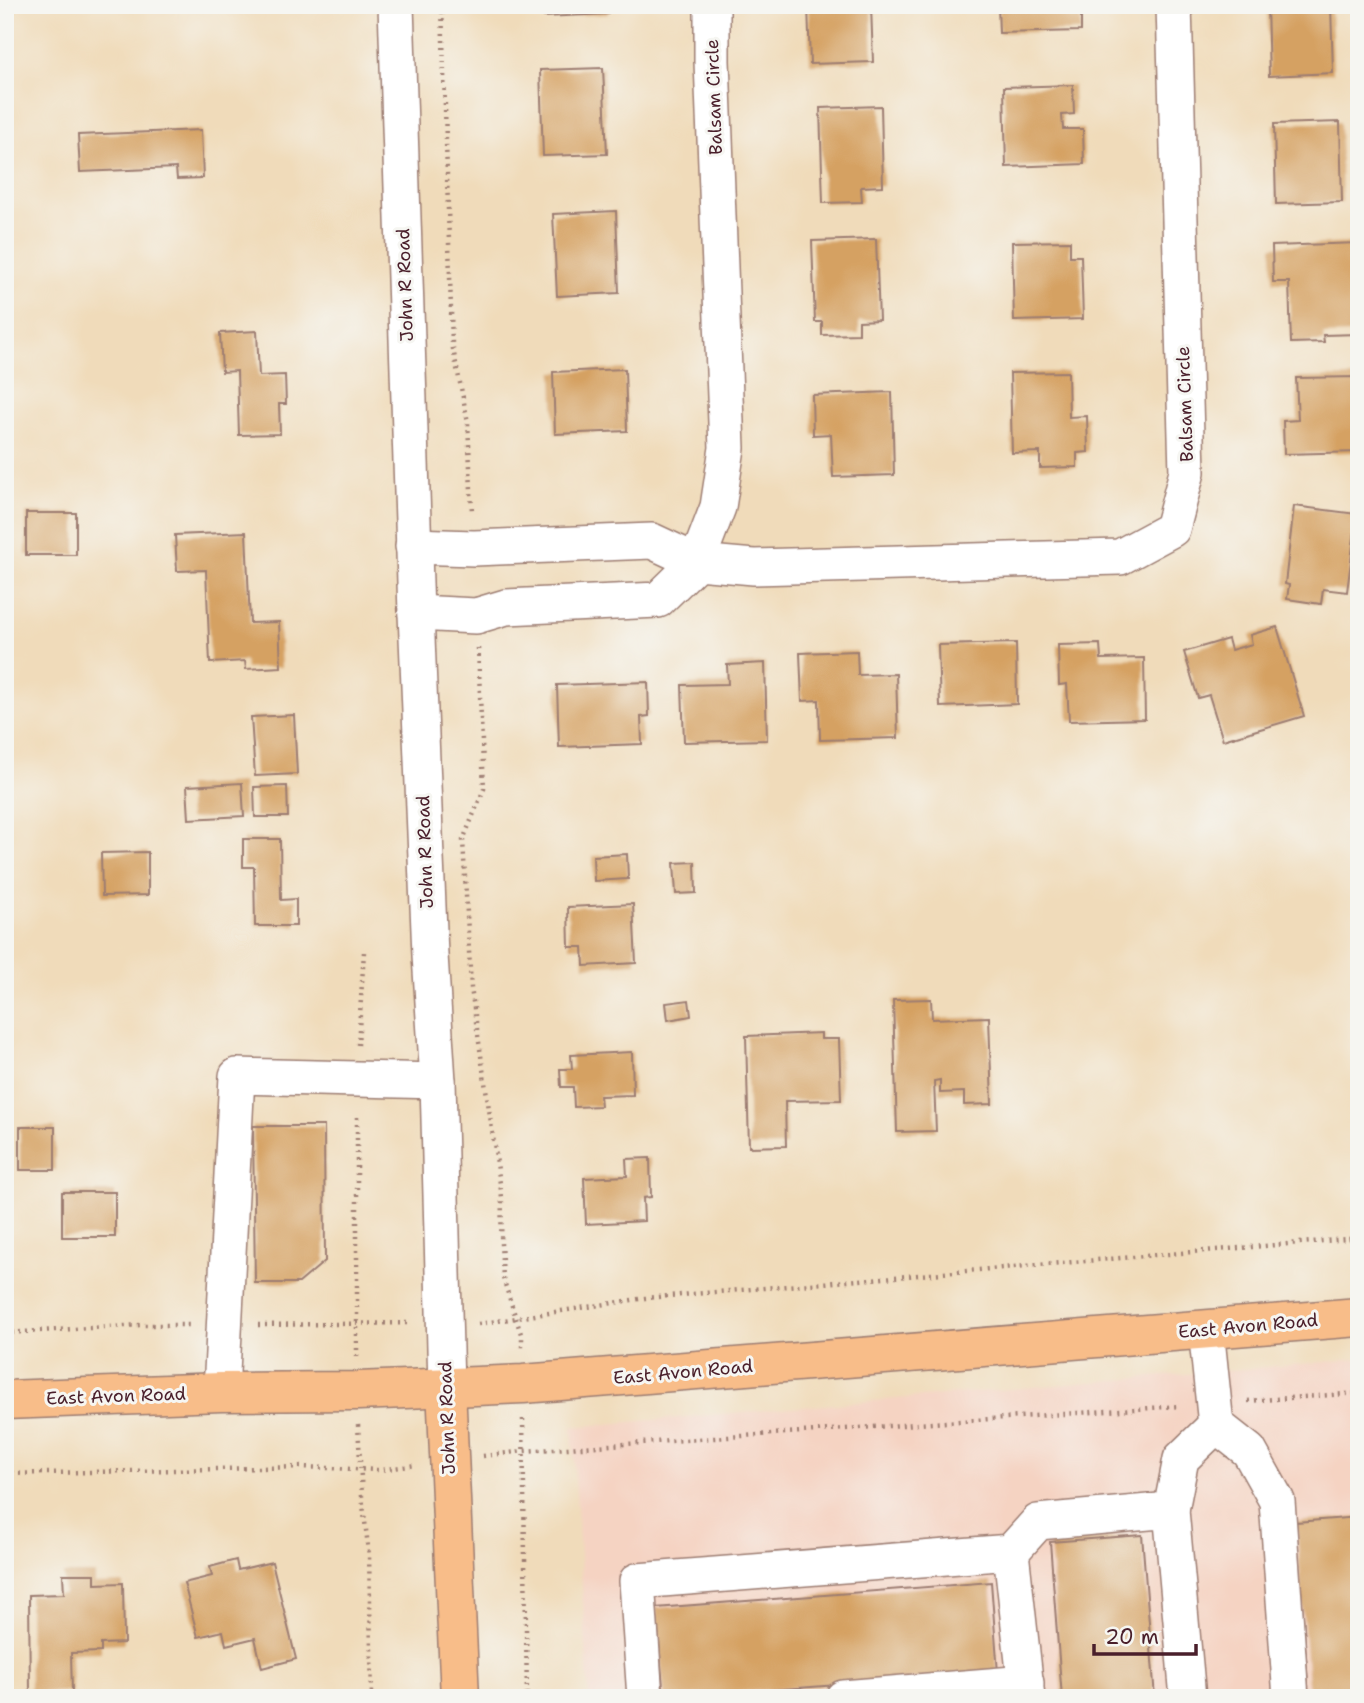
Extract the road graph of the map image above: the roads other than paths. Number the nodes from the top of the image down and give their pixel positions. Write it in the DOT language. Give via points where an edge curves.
graph roads {
  1 [pos="396,5"];
  2 [pos="712,5"];
  3 [pos="1174,5"];
  4 [pos="413,547"];
  5 [pos="697,562"];
  6 [pos="415,613"];
  7 [pos="438,1081"];
  8 [pos="1359,1317"];
  9 [pos="1206,1329"];
  10 [pos="446,1387"];
  11 [pos="221,1392"];
  12 [pos="5,1400"];
  13 [pos="1214,1415"];
  14 [pos="1171,1510"];
  15 [pos="1011,1552"];
  16 [pos="1027,1691"];
  17 [pos="460,1698"];
  18 [pos="645,1698"];
  19 [pos="843,1698"];
  20 [pos="1188,1698"];
  21 [pos="1291,1698"];
  1 -- 4 [label="street, John R Road"];
  2 -- 5 [label="street, Balsam Circle" via="727,448 718,507"];
  3 -- 5 [label="street, Balsam Circle" via="1186,472 1172,528 1120,557 754,567"];
  4 -- 5 [label="street, Balsam Circle" via="652,541"];
  4 -- 6 [label="street, John R Road"];
  5 -- 6 [label="street, Balsam Circle" via="658,600 506,607 477,616"];
  6 -- 7 [label="street, John R Road"];
  7 -- 10 [label="street, John R Road"];
  7 -- 11 [label="street" via="237,1076"];
  8 -- 9 [label="main road, East Avon Road"];
  9 -- 10 [label="main road, East Avon Road"];
  9 -- 13 [label="street"];
  10 -- 11 [label="main road, East Avon Road"];
  10 -- 17 [label="main road, John R Road"];
  11 -- 12 [label="main road, East Avon Road"];
  13 -- 14 [label="street" via="1181,1459"];
  13 -- 21 [label="street" via="1249,1451 1276,1501"];
  14 -- 15 [label="street" via="1038,1522"];
  14 -- 20 [label="street"];
  15 -- 16 [label="street"];
  15 -- 18 [label="street" via="637,1581"];
  16 -- 19 [label="street"];
}
